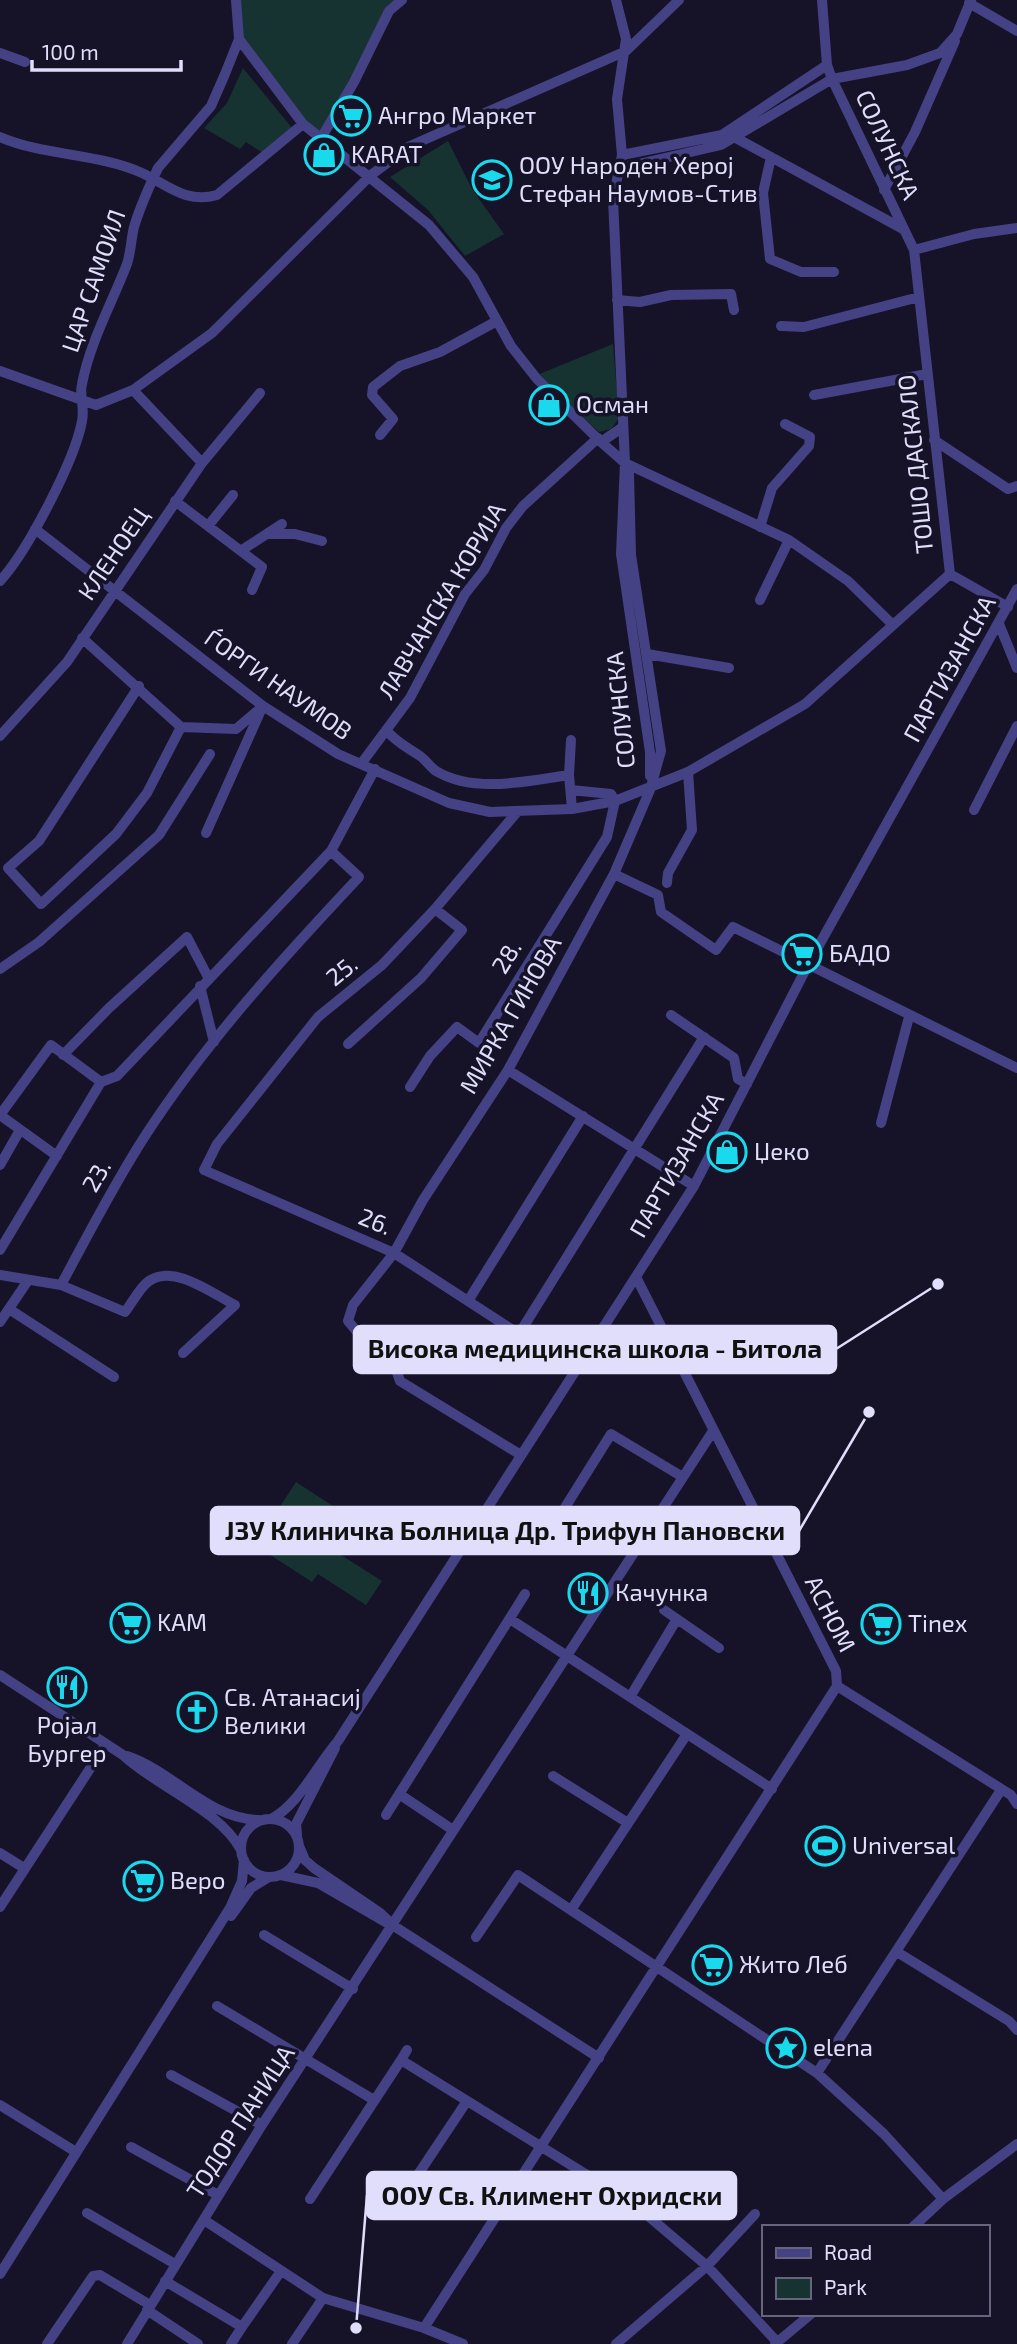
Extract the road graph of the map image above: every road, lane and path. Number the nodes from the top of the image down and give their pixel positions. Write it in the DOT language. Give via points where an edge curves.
graph roads {
  1 [pos="236,0"];
  2 [pos="402,0"];
  3 [pos="616,0"];
  4 [pos="679,0"];
  5 [pos="822,0"];
  6 [pos="970,2"];
  7 [pos="1017,31"];
  8 [pos="957,34"];
  9 [pos="239,39"];
  10 [pos="626,51"];
  11 [pos="0,53"];
  12 [pos="25,62"];
  13 [pos="827,65"];
  14 [pos="832,79"];
  15 [pos="303,124"];
  16 [pos="0,137"];
  17 [pos="736,138"];
  18 [pos="320,140"];
  19 [pos="622,155"];
  20 [pos="771,157"];
  21 [pos="621,168"];
  22 [pos="371,175"];
  23 [pos="153,179"];
  24 [pos="884,190"];
  25 [pos="903,229"];
  26 [pos="1017,229"];
  27 [pos="914,250"];
  28 [pos="834,272"];
  29 [pos="919,297"];
  30 [pos="617,300"];
  31 [pos="734,310"];
  32 [pos="497,321"];
  33 [pos="781,326"];
  34 [pos="0,371"];
  35 [pos="927,374"];
  36 [pos="133,390"];
  37 [pos="260,393"];
  38 [pos="814,395"];
  39 [pos="83,403"];
  40 [pos="785,424"];
  41 [pos="623,427"];
  42 [pos="380,435"];
  43 [pos="599,440"];
  44 [pos="934,440"];
  45 [pos="202,463"];
  46 [pos="625,463"];
  47 [pos="1017,486"];
  48 [pos="233,495"];
  49 [pos="175,501"];
  50 [pos="282,524"];
  51 [pos="208,526"];
  52 [pos="760,527"];
  53 [pos="35,529"];
  54 [pos="267,534"];
  55 [pos="789,540"];
  56 [pos="323,541"];
  57 [pos="242,550"];
  58 [pos="950,574"];
  59 [pos="0,581"];
  60 [pos="1017,589"];
  61 [pos="114,590"];
  62 [pos="253,590"];
  63 [pos="760,600"];
  64 [pos="1008,607"];
  65 [pos="999,624"];
  66 [pos="893,625"];
  67 [pos="82,638"];
  68 [pos="647,654"];
  69 [pos="1017,667"];
  70 [pos="729,668"];
  71 [pos="139,686"];
  72 [pos="263,706"];
  73 [pos="1017,726"];
  74 [pos="181,727"];
  75 [pos="386,730"];
  76 [pos="0,736"];
  77 [pos="571,740"];
  78 [pos="210,754"];
  79 [pos="361,764"];
  80 [pos="375,769"];
  81 [pos="688,772"];
  82 [pos="569,775"];
  83 [pos="571,789"];
  84 [pos="650,790"];
  85 [pos="615,802"];
  86 [pos="572,809"];
  87 [pos="974,810"];
  88 [pos="517,812"];
  89 [pos="206,832"];
  90 [pos="331,851"];
  91 [pos="614,874"];
  92 [pos="667,883"];
  93 [pos="435,909"];
  94 [pos="808,965"];
  95 [pos="0,969"];
  96 [pos="208,977"];
  97 [pos="200,986"];
  98 [pos="671,1015"];
  99 [pos="909,1017"];
  100 [pos="704,1037"];
  101 [pos="214,1042"];
  102 [pos="348,1044"];
  103 [pos="62,1055"];
  104 [pos="1017,1068"];
  105 [pos="508,1070"];
  106 [pos="101,1082"];
  107 [pos="747,1084"];
  108 [pos="410,1087"];
  109 [pos="0,1115"];
  110 [pos="583,1116"];
  111 [pos="881,1123"];
  112 [pos="20,1130"];
  113 [pos="635,1148"];
  114 [pos="57,1156"];
  115 [pos="0,1165"];
  116 [pos="204,1170"];
  117 [pos="694,1186"];
  118 [pos="0,1251"];
  119 [pos="394,1253"];
  120 [pos="0,1275"];
  121 [pos="636,1277"];
  122 [pos="27,1282"];
  123 [pos="61,1285"];
  124 [pos="468,1301"];
  125 [pos="9,1309"];
  126 [pos="0,1322"];
  127 [pos="183,1353"];
  128 [pos="114,1377"];
  129 [pos="713,1431"];
  130 [pos="521,1455"];
  131 [pos="681,1476"];
  132 [pos="549,1533"];
  133 [pos="525,1594"];
  134 [pos="664,1610"];
  135 [pos="510,1619"];
  136 [pos="677,1619"];
  137 [pos="719,1648"];
  138 [pos="565,1655"];
  139 [pos="0,1675"];
  140 [pos="837,1686"];
  141 [pos="630,1698"];
  142 [pos="687,1734"];
  143 [pos="338,1741"];
  144 [pos="106,1744"];
  145 [pos="123,1755"];
  146 [pos="553,1776"];
  147 [pos="1017,1786"];
  148 [pos="772,1789"];
  149 [pos="1001,1790"];
  150 [pos="399,1794"];
  151 [pos="1017,1804"];
  152 [pos="386,1815"];
  153 [pos="266,1820"];
  154 [pos="628,1824"];
  155 [pos="453,1829"];
  156 [pos="298,1842"];
  157 [pos="0,1853"];
  158 [pos="242,1855"];
  159 [pos="24,1868"];
  160 [pos="274,1876"];
  161 [pos="0,1907"];
  162 [pos="571,1910"];
  163 [pos="394,1926"];
  164 [pos="264,1935"];
  165 [pos="476,1937"];
  166 [pos="204,1948"];
  167 [pos="897,1952"];
  168 [pos="659,1968"];
  169 [pos="353,1989"];
  170 [pos="217,2006"];
  171 [pos="1013,2020"];
  172 [pos="1017,2030"];
  173 [pos="407,2050"];
  174 [pos="307,2058"];
  175 [pos="599,2058"];
  176 [pos="401,2060"];
  177 [pos="817,2073"];
  178 [pos="171,2076"];
  179 [pos="374,2100"];
  180 [pos="467,2101"];
  181 [pos="0,2105"];
  182 [pos="262,2125"];
  183 [pos="1017,2144"];
  184 [pos="131,2147"];
  185 [pos="542,2147"];
  186 [pos="76,2152"];
  187 [pos="417,2176"];
  188 [pos="218,2195"];
  189 [pos="310,2199"];
  190 [pos="943,2199"];
  191 [pos="87,2213"];
  192 [pos="755,2214"];
  193 [pos="204,2220"];
  194 [pos="915,2225"];
  195 [pos="175,2264"];
  196 [pos="707,2266"];
  197 [pos="281,2271"];
  198 [pos="0,2274"];
  199 [pos="165,2281"];
  200 [pos="323,2298"];
  201 [pos="148,2308"];
  202 [pos="809,2316"];
  203 [pos="242,2327"];
  204 [pos="424,2328"];
  205 [pos="776,2343"];
  206 [pos="47,2344"];
  207 [pos="127,2344"];
  208 [pos="198,2344"];
  209 [pos="231,2344"];
  210 [pos="292,2344"];
  211 [pos="463,2344"];
  212 [pos="616,2344"];
  1 -- 9 [label="street, ЦАР САМОИЛ"];
  2 -- 18 [label="street" via="389,11"];
  3 -- 10 [label="street"];
  4 -- 10 [label="street"];
  5 -- 13 [label="street, СОЛУНСКА"];
  6 -- 7 [label="street"];
  6 -- 8 [label="street"];
  8 -- 14 [label="street" via="940,53 907,65"];
  8 -- 24 [label="street"];
  9 -- 15 [label="street"];
  9 -- 23 [label="street, ЦАР САМОИЛ" via="211,106"];
  10 -- 19 [label="street, СОЛУНСКА" via="617,99"];
  10 -- 22 [label="street" via="410,146"];
  11 -- 12 [label="street"];
  13 -- 14 [label="street, СОЛУНСКА"];
  13 -- 19 [label="street" via="722,135"];
  14 -- 17 [label="street, СОЛУНСКА"];
  14 -- 24 [label="street, СОЛУНСКА"];
  15 -- 18 [label="street"];
  15 -- 23 [label="street" via="216,195 190,198"];
  16 -- 23 [label="street" via="119,166"];
  17 -- 20 [label="street, СОЛУНСКА"];
  17 -- 21 [label="street, СОЛУНСКА"];
  18 -- 22 [label="street"];
  19 -- 21 [label="street, СОЛУНСКА"];
  20 -- 25 [label="street, СОЛУНСКА"];
  20 -- 28 [label="street" via="763,192 770,259 801,272"];
  21 -- 30 [label="street, СОЛУНСКА" via="613,199"];
  22 -- 32 [label="street" via="429,225 473,277"];
  22 -- 36 [label="street" via="212,333"];
  23 -- 39 [label="street, ЦАР САМОИЛ" via="81,386"];
  24 -- 25 [label="street, СОЛУНСКА"];
  25 -- 27 [label="street, СОЛУНСКА"];
  26 -- 27 [label="street" via="974,234"];
  27 -- 29 [label="street, ТОШО ДАСКАЛО"];
  29 -- 33 [label="street" via="804,327"];
  29 -- 35 [label="street, ТОШО ДАСКАЛО"];
  30 -- 31 [label="street" via="731,294"];
  30 -- 41 [label="street, СОЛУНСКА"];
  32 -- 42 [label="street" via="440,352 400,366 373,387 372,395 393,419"];
  32 -- 43 [label="street" via="537,379"];
  34 -- 39 [label="street"];
  35 -- 38 [label="street"];
  35 -- 44 [label="street, ТОШО ДАСКАЛО"];
  36 -- 39 [label="street" via="96,405"];
  36 -- 45 [label="street"];
  37 -- 45 [label="street, КЛЕНОЕЦ"];
  39 -- 53 [label="street, ЦАР САМОИЛ" via="78,436"];
  40 -- 52 [label="street" via="810,438 809,446 772,488"];
  41 -- 43 [label="street, ЛАВЧАНСКА КОРИЈА"];
  41 -- 46 [label="street, СОЛУНСКА"];
  43 -- 46 [label="street"];
  43 -- 75 [label="street, ЛАВЧАНСКА КОРИЈА" via="523,506 506,528 410,698"];
  44 -- 47 [label="street" via="1009,489"];
  44 -- 58 [label="street, ТОШО ДАСКАЛО"];
  45 -- 49 [label="street, КЛЕНОЕЦ"];
  46 -- 52 [label="street"];
  46 -- 68 [label="street, СОЛУНСКА" via="631,555"];
  46 -- 84 [label="street, СОЛУНСКА" via="621,554 650,752"];
  48 -- 51 [label="street"];
  49 -- 51 [label="street"];
  49 -- 61 [label="street, КЛЕНОЕЦ"];
  50 -- 54 [label="street"];
  51 -- 57 [label="street"];
  52 -- 55 [label="street"];
  53 -- 59 [label="street, ЦАР САМОИЛ" via="15,566"];
  53 -- 61 [label="street, ЃОРГИ НАУМОВ"];
  54 -- 56 [label="street"];
  54 -- 57 [label="street"];
  55 -- 63 [label="street"];
  55 -- 66 [label="street" via="848,581"];
  57 -- 62 [label="street" via="262,567"];
  58 -- 64 [label="street"];
  58 -- 66 [label="street, ТОШО ДАСКАЛО"];
  60 -- 64 [label="street, ПАРТИЗАНСКА"];
  61 -- 67 [label="street, КЛЕНОЕЦ"];
  61 -- 72 [label="street, ЃОРГИ НАУМОВ"];
  64 -- 65 [label="street, ПАРТИЗАНСКА"];
  65 -- 69 [label="street"];
  65 -- 94 [label="street, ПАРТИЗАНСКА"];
  66 -- 81 [label="street, ТОШО ДАСКАЛО" via="804,704"];
  67 -- 71 [label="street"];
  67 -- 76 [label="street, КЛЕНОЕЦ"];
  68 -- 70 [label="street"];
  68 -- 84 [label="street, СОЛУНСКА" via="661,751"];
  71 -- 74 [label="street"];
  71 -- 74 [label="street" via="39,841 8,868 41,904 116,834 147,793"];
  72 -- 74 [label="street" via="236,729"];
  72 -- 79 [label="street, ЃОРГИ НАУМОВ"];
  72 -- 89 [label="street"];
  73 -- 87 [label="street"];
  75 -- 79 [label="street, ЛАВЧАНСКА КОРИЈА"];
  75 -- 82 [label="street" via="436,771 462,781 517,782"];
  77 -- 82 [label="street"];
  78 -- 95 [label="street" via="159,835 39,942"];
  79 -- 80 [label="street, ЃОРГИ НАУМОВ"];
  80 -- 88 [label="street, ЃОРГИ НАУМОВ" via="449,803 490,812"];
  80 -- 90 [label="street"];
  81 -- 84 [label="street, ТОШО ДАСКАЛО"];
  81 -- 92 [label="street" via="692,830"];
  82 -- 83 [label="street"];
  83 -- 85 [label="street" via="611,794"];
  83 -- 86 [label="street"];
  84 -- 85 [label="street, ЃОРГИ НАУМОВ"];
  84 -- 91 [label="street, МИРКА ГИНОВА"];
  85 -- 86 [label="street, ЃОРГИ НАУМОВ"];
  85 -- 108 [label="street, 28." via="607,837 479,1043 457,1027"];
  86 -- 88 [label="street, ЃОРГИ НАУМОВ"];
  88 -- 93 [label="street, 25."];
  90 -- 96 [label="street"];
  90 -- 101 [label="street, 23." via="359,877 261,982"];
  91 -- 94 [label="street" via="658,895 661,912 716,950 733,928"];
  91 -- 105 [label="street, МИРКА ГИНОВА"];
  93 -- 102 [label="street" via="461,930 412,987"];
  93 -- 116 [label="street, 25." via="382,965 318,1017 217,1144"];
  94 -- 99 [label="street"];
  94 -- 107 [label="street, ПАРТИЗАНСКА"];
  96 -- 97 [label="street"];
  96 -- 103 [label="street" via="187,937"];
  97 -- 101 [label="street"];
  97 -- 106 [label="street" via="117,1076"];
  98 -- 100 [label="street"];
  99 -- 104 [label="street"];
  99 -- 111 [label="street"];
  100 -- 107 [label="street" via="734,1058 738,1079"];
  100 -- 113 [label="street"];
  101 -- 123 [label="street, 23." via="146,1135"];
  103 -- 106 [label="street"];
  103 -- 109 [label="street" via="51,1045"];
  105 -- 110 [label="street"];
  105 -- 119 [label="street, МИРКА ГИНОВА"];
  106 -- 114 [label="street"];
  107 -- 117 [label="street, ПАРТИЗАНСКА"];
  109 -- 112 [label="street"];
  110 -- 113 [label="street"];
  110 -- 124 [label="street"];
  112 -- 114 [label="street"];
  112 -- 115 [label="street"];
  113 -- 117 [label="street"];
  113 -- 124 [label="street, 26." via="519,1334"];
  114 -- 118 [label="street"];
  116 -- 119 [label="street, 26."];
  117 -- 121 [label="street, ПАРТИЗАНСКА"];
  119 -- 124 [label="street, 26."];
  119 -- 130 [label="street, МИРКА ГИНОВА" via="349,1313 352,1329 390,1352 400,1381"];
  120 -- 122 [label="street"];
  121 -- 129 [label="street, АСНОМ"];
  121 -- 130 [label="street, ПАРТИЗАНСКА"];
  122 -- 123 [label="street"];
  122 -- 125 [label="street"];
  123 -- 127 [label="street" via="125,1312 147,1282 163,1275 183,1279 234,1305"];
  125 -- 126 [label="street"];
  125 -- 128 [label="street"];
  129 -- 131 [label="street, ТОДОР ПАНИЦА"];
  129 -- 140 [label="street, АСНОМ" via="836,1671"];
  130 -- 143 [label="street, ПАРТИЗАНСКА"];
  131 -- 132 [label="street" via="611,1434"];
  131 -- 138 [label="street, ТОДОР ПАНИЦА"];
  133 -- 135 [label="street"];
  134 -- 136 [label="street"];
  135 -- 138 [label="street"];
  135 -- 150 [label="street"];
  136 -- 137 [label="street"];
  136 -- 141 [label="street"];
  138 -- 141 [label="street"];
  138 -- 155 [label="street, ТОДОР ПАНИЦА"];
  139 -- 144 [label="street"];
  140 -- 148 [label="street"];
  140 -- 149 [label="street, АСНОМ"];
  141 -- 142 [label="street"];
  142 -- 148 [label="street"];
  142 -- 154 [label="street"];
  143 -- 153 [label="street, ПАРТИЗАНСКА" via="292,1802"];
  143 -- 156 [label="street, ПАРТИЗАНСКА" via="296,1824"];
  144 -- 145 [label="street"];
  144 -- 159 [label="street"];
  145 -- 153 [label="street" via="145,1762 226,1815"];
  145 -- 158 [label="street" via="220,1825 233,1836"];
  146 -- 154 [label="street"];
  147 -- 149 [label="street"];
  148 -- 168 [label="street"];
  149 -- 151 [label="street, АСНОМ"];
  149 -- 167 [label="street"];
  150 -- 152 [label="street"];
  150 -- 155 [label="street"];
  153 -- 156 [label="street" via="286,1824"];
  153 -- 158 [label="street" via="246,1832"];
  154 -- 162 [label="street"];
  155 -- 163 [label="street, ТОДОР ПАНИЦА"];
  156 -- 160 [label="street" via="294,1864"];
  156 -- 163 [label="street" via="314,1868"];
  157 -- 159 [label="street"];
  158 -- 160 [label="street" via="254,1872"];
  158 -- 166 [label="street" via="238,1890"];
  159 -- 161 [label="street"];
  160 -- 163 [label="street" via="318,1883"];
  160 -- 166 [label="street" via="251,1888"];
  162 -- 165 [label="street" via="518,1875"];
  162 -- 168 [label="street"];
  163 -- 169 [label="street, ТОДОР ПАНИЦА"];
  163 -- 175 [label="street"];
  164 -- 169 [label="street"];
  166 -- 186 [label="street"];
  167 -- 171 [label="street"];
  167 -- 177 [label="street"];
  168 -- 175 [label="street"];
  168 -- 177 [label="street"];
  169 -- 174 [label="street, ТОДОР ПАНИЦА"];
  170 -- 174 [label="street"];
  171 -- 172 [label="street"];
  173 -- 176 [label="street"];
  174 -- 179 [label="street"];
  174 -- 182 [label="street, ТОДОР ПАНИЦА"];
  175 -- 185 [label="street"];
  176 -- 179 [label="street"];
  176 -- 180 [label="street"];
  177 -- 190 [label="street" via="884,2134"];
  178 -- 182 [label="street"];
  179 -- 189 [label="street"];
  180 -- 185 [label="street"];
  180 -- 187 [label="street"];
  181 -- 186 [label="street"];
  182 -- 188 [label="street, ТОДОР ПАНИЦА"];
  183 -- 190 [label="street"];
  184 -- 188 [label="street"];
  185 -- 196 [label="street" via="634,2204"];
  185 -- 204 [label="street"];
  186 -- 198 [label="street"];
  188 -- 193 [label="street, ТОДОР ПАНИЦА"];
  190 -- 194 [label="street"];
  191 -- 195 [label="street"];
  192 -- 196 [label="street"];
  193 -- 195 [label="street, ТОДОР ПАНИЦА"];
  193 -- 197 [label="street"];
  195 -- 199 [label="street, ТОДОР ПАНИЦА"];
  196 -- 205 [label="street"];
  196 -- 212 [label="street"];
  197 -- 200 [label="street"];
  197 -- 203 [label="street"];
  199 -- 201 [label="street, ТОДОР ПАНИЦА"];
  199 -- 203 [label="street"];
  200 -- 204 [label="street"];
  200 -- 210 [label="street"];
  201 -- 206 [label="street" via="100,2275 93,2276"];
  201 -- 207 [label="street, ТОДОР ПАНИЦА"];
  201 -- 208 [label="street"];
  202 -- 205 [label="street"];
  203 -- 209 [label="street"];
  204 -- 211 [label="street"];
}
